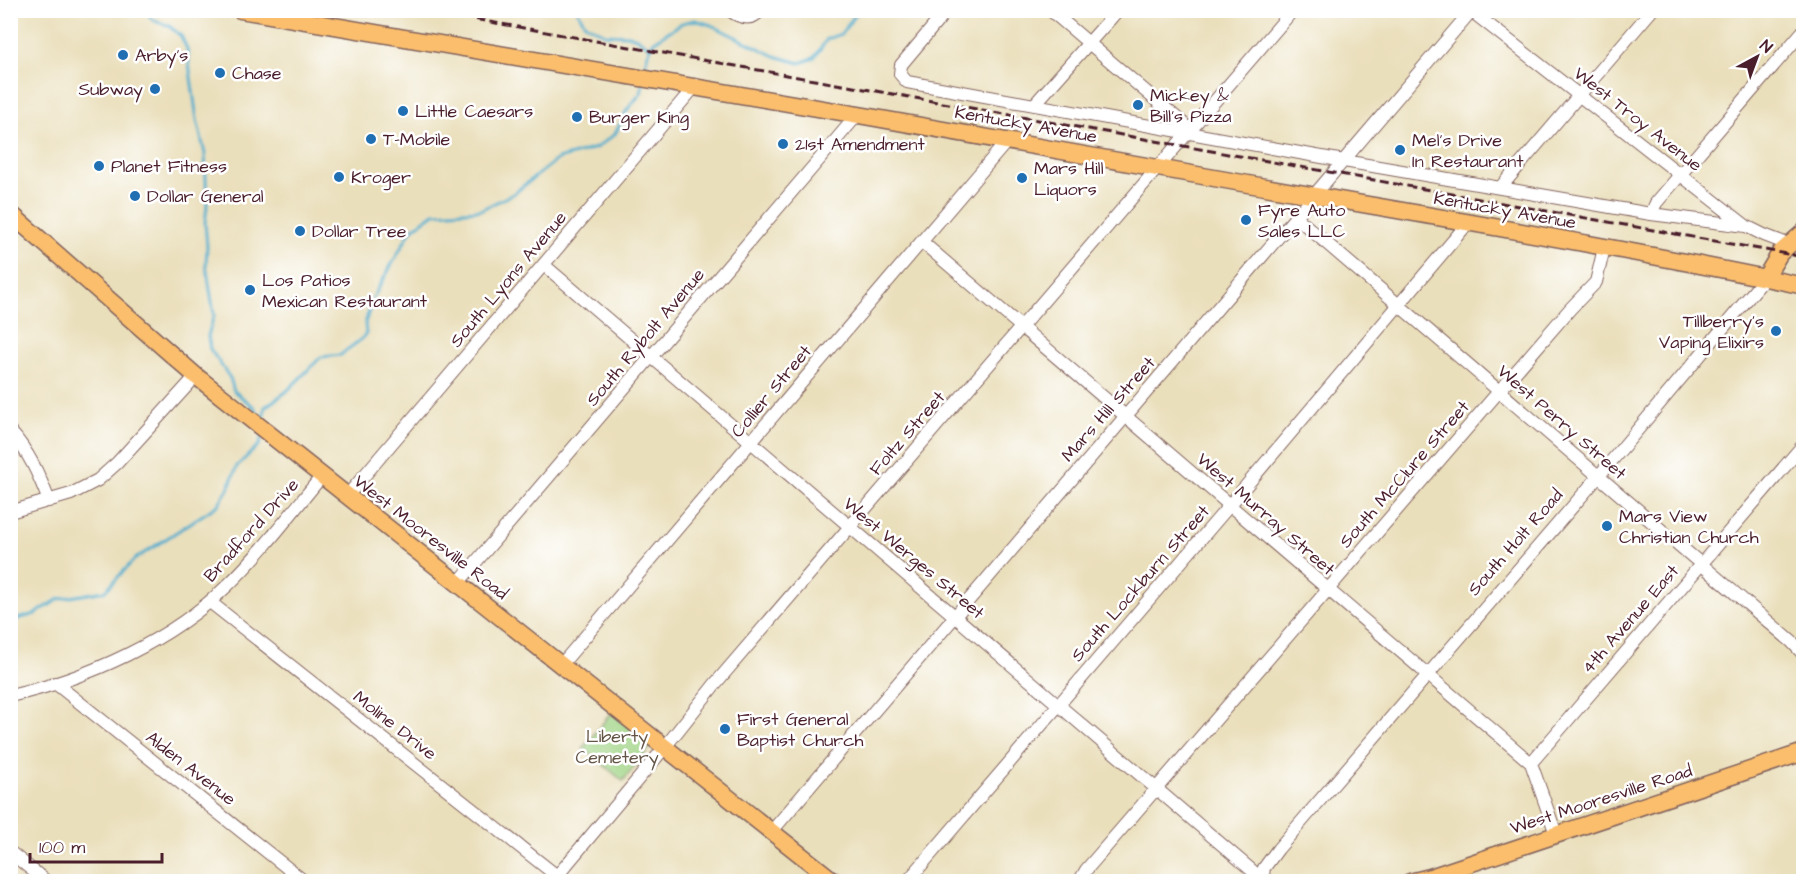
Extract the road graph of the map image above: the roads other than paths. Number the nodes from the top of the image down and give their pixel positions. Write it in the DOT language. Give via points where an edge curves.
graph roads {
  1 [pos="240,10"];
  2 [pos="729,10"];
  3 [pos="761,10"];
  4 [pos="947,10"];
  5 [pos="1050,10"];
  6 [pos="1118,10"];
  7 [pos="1293,10"];
  8 [pos="1652,10"];
  9 [pos="1471,11"];
  10 [pos="1803,30"];
  11 [pos="1089,44"];
  12 [pos="696,86"];
  13 [pos="1578,96"];
  14 [pos="1034,105"];
  15 [pos="858,114"];
  16 [pos="1190,132"];
  17 [pos="1008,140"];
  18 [pos="1344,161"];
  19 [pos="1159,168"];
  20 [pos="1680,175"];
  21 [pos="1500,188"];
  22 [pos="1315,196"];
  23 [pos="1653,208"];
  24 [pos="10,213"];
  25 [pos="1296,217"];
  26 [pos="1468,222"];
  27 [pos="1746,226"];
  28 [pos="1803,231"];
  29 [pos="922,242"];
  30 [pos="1790,244"];
  31 [pos="1604,248"];
  32 [pos="544,265"];
  33 [pos="1765,278"];
  34 [pos="1803,286"];
  35 [pos="1398,306"];
  36 [pos="1022,327"];
  37 [pos="651,357"];
  38 [pos="195,376"];
  39 [pos="1498,392"];
  40 [pos="1126,417"];
  41 [pos="10,431"];
  42 [pos="751,442"];
  43 [pos="1803,444"];
  44 [pos="322,476"];
  45 [pos="1598,477"];
  46 [pos="347,496"];
  47 [pos="50,501"];
  48 [pos="1229,506"];
  49 [pos="10,512"];
  50 [pos="850,527"];
  51 [pos="1701,564"];
  52 [pos="458,583"];
  53 [pos="1328,590"];
  54 [pos="210,602"];
  55 [pos="955,616"];
  56 [pos="1802,651"];
  57 [pos="561,665"];
  58 [pos="1427,674"];
  59 [pos="55,683"];
  60 [pos="10,696"];
  61 [pos="1059,706"];
  62 [pos="665,747"];
  63 [pos="1803,752"];
  64 [pos="1531,764"];
  65 [pos="1156,789"];
  66 [pos="772,831"];
  67 [pos="1556,834"];
  68 [pos="10,852"];
  69 [pos="555,879"];
  70 [pos="1262,880"];
  71 [pos="47,882"];
  72 [pos="305,882"];
  73 [pos="835,882"];
  74 [pos="907,882"];
  75 [pos="1079,882"];
  76 [pos="1410,882"];
  1 -- 12 [label="main road, Kentucky Avenue"];
  2 -- 3 [label="street" via="746,18"];
  4 -- 14 [label="street" via="901,64 900,74 907,82"];
  5 -- 11 [label="street"];
  6 -- 11 [label="street"];
  7 -- 16 [label="street, Foltz Street"];
  8 -- 13 [label="street"];
  9 -- 13 [label="street, West Troy Avenue"];
  9 -- 18 [label="street, Mars Hill Street"];
  10 -- 20 [label="street"];
  11 -- 14 [label="street"];
  11 -- 16 [label="street"];
  12 -- 15 [label="main road, Kentucky Avenue"];
  12 -- 32 [label="street, South Lyons Avenue"];
  13 -- 20 [label="street, West Troy Avenue"];
  13 -- 21 [label="street"];
  14 -- 16 [label="street"];
  15 -- 17 [label="main road, Kentucky Avenue"];
  15 -- 37 [label="street, South Rybolt Avenue"];
  16 -- 18 [label="street"];
  16 -- 19 [label="street, Foltz Street"];
  17 -- 19 [label="main road, Kentucky Avenue"];
  17 -- 29 [label="street, Collier Street"];
  18 -- 21 [label="street"];
  18 -- 22 [label="street, Mars Hill Street"];
  19 -- 22 [label="main road, Kentucky Avenue"];
  19 -- 36 [label="street, Foltz Street"];
  20 -- 23 [label="street"];
  20 -- 27 [label="street, West Troy Avenue"];
  21 -- 23 [label="street"];
  22 -- 25 [label="street, Mars Hill Street"];
  22 -- 26 [label="main road, Kentucky Avenue"];
  23 -- 27 [label="street"];
  24 -- 38 [label="main road, West Mooresville Road"];
  25 -- 35 [label="street, West Perry Street"];
  25 -- 40 [label="street, Mars Hill Street"];
  26 -- 31 [label="main road, Kentucky Avenue"];
  26 -- 35 [label="street, South Lockburn Street"];
  27 -- 30 [label="street, West Troy Avenue"];
  28 -- 30 [label="main road, South Holt Road"];
  29 -- 36 [label="street, West Murray Street"];
  29 -- 42 [label="street, Collier Street"];
  30 -- 33 [label="main road, South Holt Road"];
  31 -- 33 [label="main road, Kentucky Avenue"];
  31 -- 39 [label="street, South McClure Street" via="1596,282"];
  32 -- 37 [label="street, West Werges Street"];
  32 -- 46 [label="street, South Lyons Avenue"];
  33 -- 34 [label="main road, Kentucky Avenue"];
  33 -- 45 [label="street, South Holt Road"];
  35 -- 39 [label="street, West Perry Street"];
  35 -- 48 [label="street, South Lockburn Street"];
  36 -- 40 [label="street, West Murray Street"];
  36 -- 50 [label="street, Foltz Street"];
  37 -- 42 [label="street, West Werges Street"];
  37 -- 52 [label="street, South Rybolt Avenue"];
  38 -- 44 [label="main road, West Mooresville Road"];
  38 -- 47 [label="street" via="104,475 75,493"];
  39 -- 45 [label="street, West Perry Street"];
  39 -- 53 [label="street, South McClure Street"];
  40 -- 48 [label="street, West Murray Street"];
  40 -- 55 [label="street, Mars Hill Street"];
  41 -- 47 [label="street" via="25,448"];
  42 -- 50 [label="street, West Werges Street"];
  42 -- 57 [label="street, Collier Street"];
  43 -- 51 [label="street, 4th Avenue East"];
  44 -- 46 [label="main road, West Mooresville Road"];
  44 -- 54 [label="street, Bradford Drive"];
  45 -- 51 [label="street, West Perry Street"];
  45 -- 58 [label="street, South Holt Road"];
  46 -- 52 [label="main road, West Mooresville Road"];
  47 -- 49 [label="street"];
  48 -- 53 [label="street, West Murray Street"];
  48 -- 61 [label="street, South Lockburn Street"];
  50 -- 55 [label="street, West Werges Street"];
  50 -- 62 [label="street, Foltz Street"];
  51 -- 56 [label="street, West Perry Street"];
  51 -- 64 [label="street, 4th Avenue East"];
  52 -- 57 [label="main road, West Mooresville Road"];
  53 -- 58 [label="street, West Murray Street"];
  53 -- 65 [label="street, South McClure Street"];
  54 -- 59 [label="street, Bradford Drive" via="132,651"];
  54 -- 69 [label="street, Moline Drive"];
  55 -- 61 [label="street, West Werges Street"];
  55 -- 66 [label="street, Mars Hill Street"];
  57 -- 62 [label="main road, West Mooresville Road"];
  58 -- 64 [label="street, West Murray Street"];
  58 -- 70 [label="street, South Holt Road" via="1278,849 1264,868"];
  59 -- 60 [label="street, Bradford Drive"];
  59 -- 72 [label="street, Alden Avenue"];
  61 -- 65 [label="street, West Werges Street"];
  61 -- 74 [label="street, South Lockburn Street"];
  62 -- 66 [label="main road, West Mooresville Road"];
  62 -- 69 [label="street, Foltz Street"];
  63 -- 67 [label="main road, West Mooresville Road"];
  64 -- 67 [label="street, West Murray Street"];
  65 -- 70 [label="street, West Werges Street"];
  65 -- 75 [label="street, South McClure Street"];
  66 -- 73 [label="main road, West Mooresville Road"];
  67 -- 76 [label="main road, West Mooresville Road"];
  68 -- 71 [label="street"];
}
